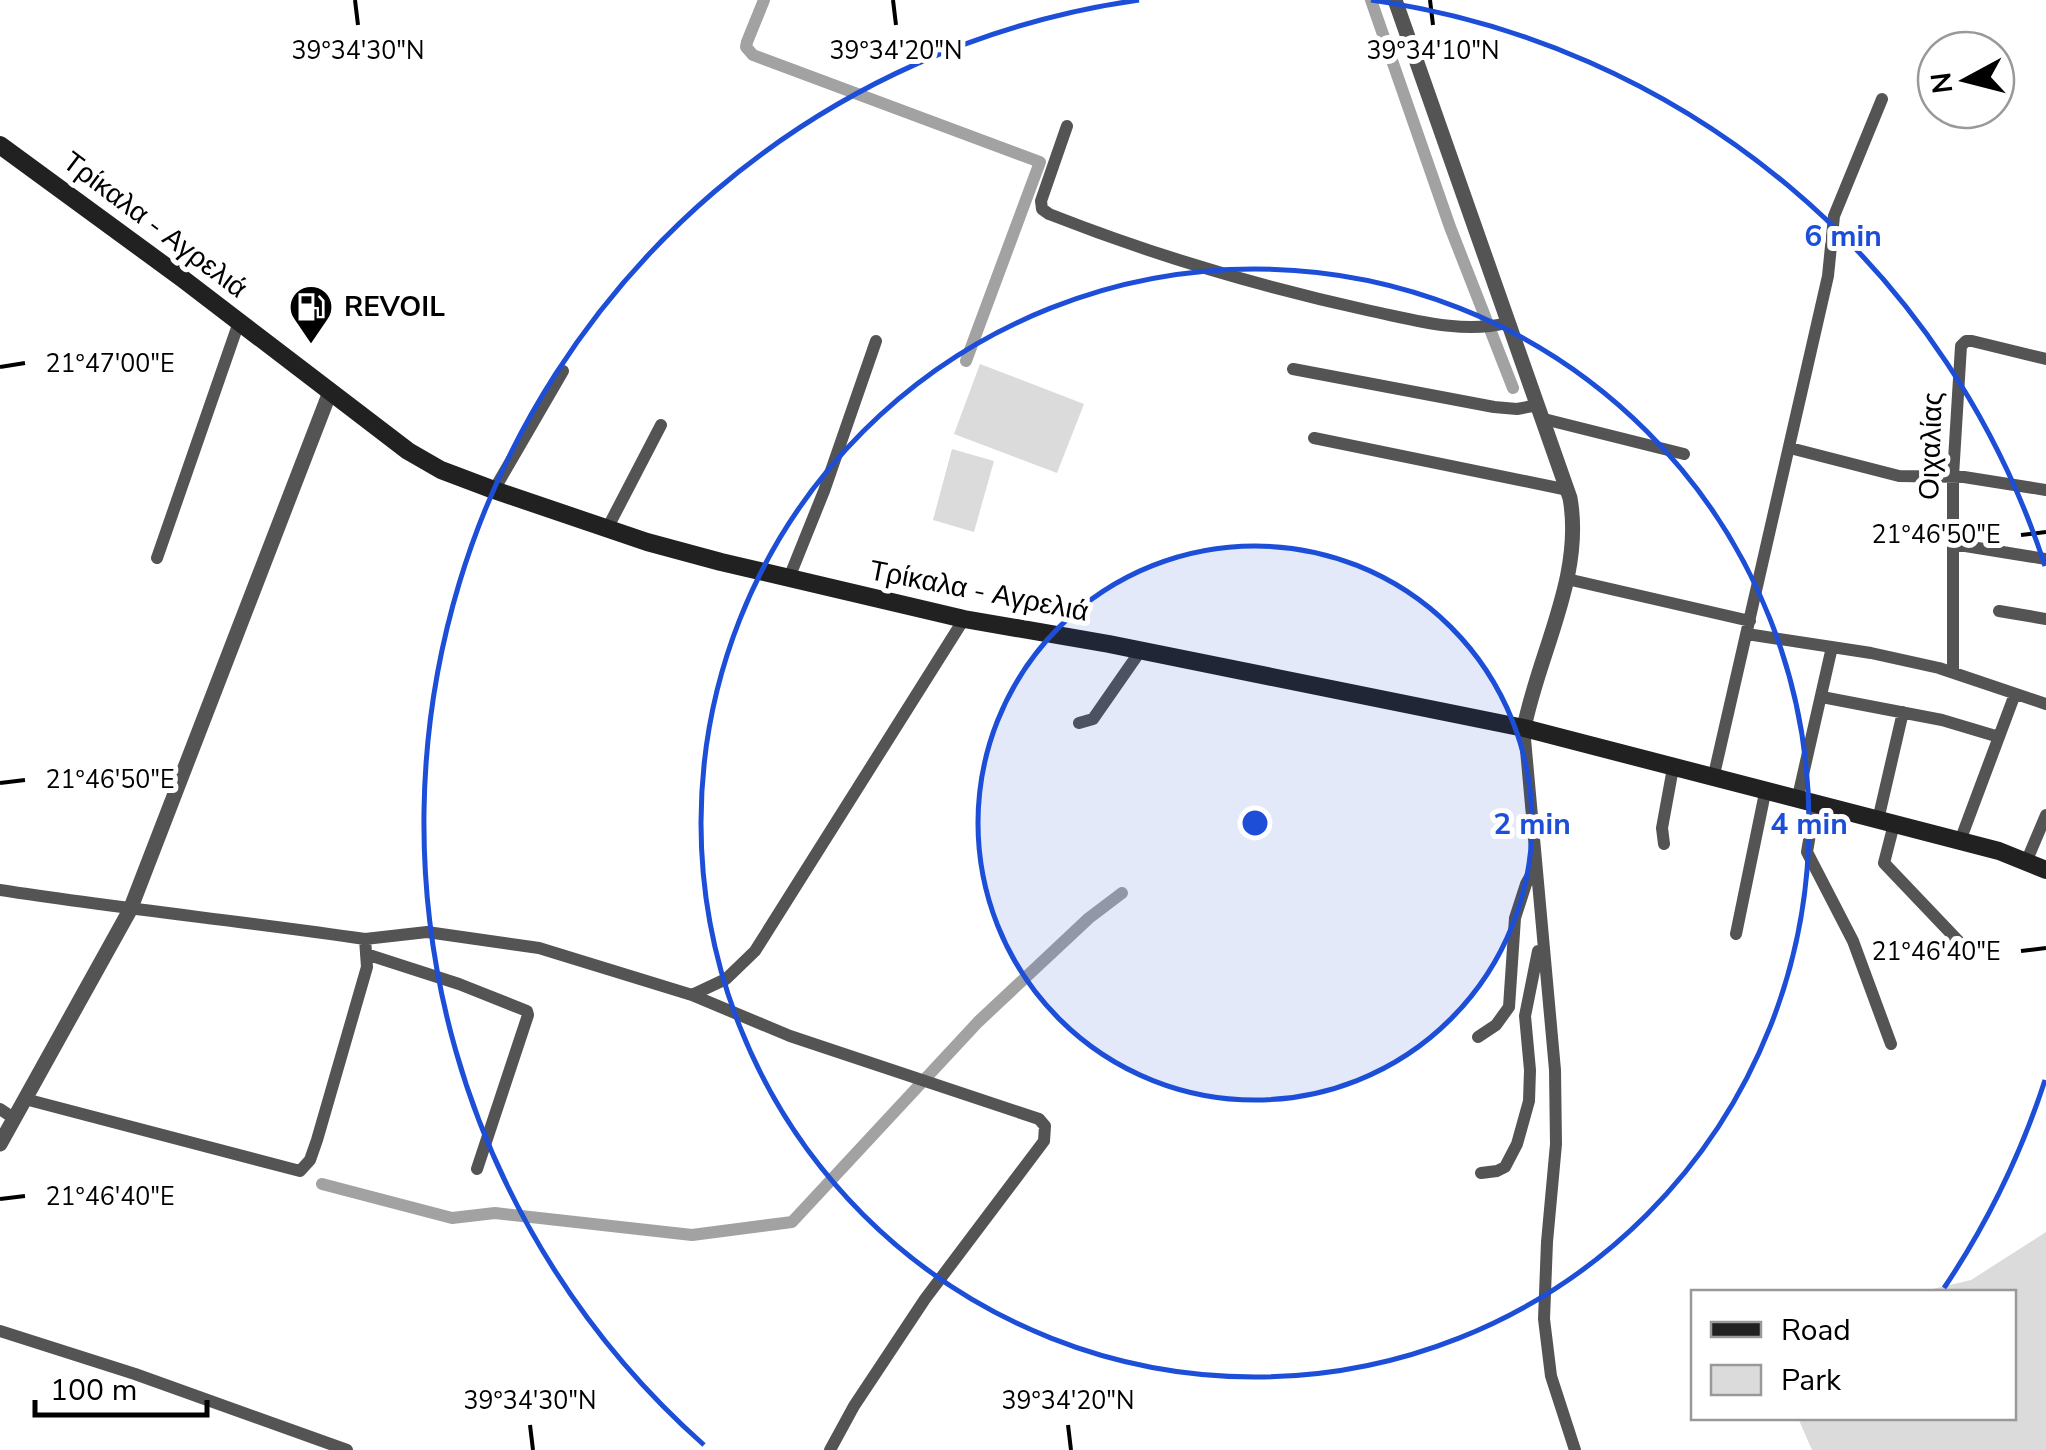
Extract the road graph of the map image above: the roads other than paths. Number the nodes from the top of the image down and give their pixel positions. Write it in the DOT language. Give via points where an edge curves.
graph roads {
  1 [pos="1395,0"];
  2 [pos="1882,99"];
  3 [pos="1067,126"];
  4 [pos="0,145"];
  5 [pos="239,322"];
  6 [pos="1502,325"];
  7 [pos="876,341"];
  8 [pos="2046,359"];
  9 [pos="1292,370"];
  10 [pos="563,371"];
  11 [pos="330,392"];
  12 [pos="1541,412"];
  13 [pos="661,425"];
  14 [pos="1314,438"];
  15 [pos="1790,448"];
  16 [pos="1684,454"];
  17 [pos="1953,476"];
  18 [pos="494,490"];
  19 [pos="1568,490"];
  20 [pos="2046,490"];
  21 [pos="607,528"];
  22 [pos="1953,544"];
  23 [pos="157,558"];
  24 [pos="2046,559"];
  25 [pos="789,578"];
  26 [pos="1567,579"];
  27 [pos="1999,611"];
  28 [pos="964,619"];
  29 [pos="2046,619"];
  30 [pos="1748,628"];
  31 [pos="1832,647"];
  32 [pos="1141,650"];
  33 [pos="1952,671"];
  34 [pos="2015,694"];
  35 [pos="1822,697"];
  36 [pos="2046,704"];
  37 [pos="1903,712"];
  38 [pos="1078,722"];
  39 [pos="1524,728"];
  40 [pos="1999,737"];
  41 [pos="1673,768"];
  42 [pos="1712,779"];
  43 [pos="1765,793"];
  44 [pos="1806,803"];
  45 [pos="2046,816"];
  46 [pos="1886,822"];
  47 [pos="1960,841"];
  48 [pos="1664,844"];
  49 [pos="2027,860"];
  50 [pos="1536,866"];
  51 [pos="2046,870"];
  52 [pos="0,890"];
  53 [pos="130,910"];
  54 [pos="1542,924"];
  55 [pos="1736,934"];
  56 [pos="365,939"];
  57 [pos="1964,947"];
  58 [pos="366,954"];
  59 [pos="692,996"];
  60 [pos="1478,1037"];
  61 [pos="1891,1044"];
  62 [pos="25,1100"];
  63 [pos="0,1109"];
  64 [pos="15,1118"];
  65 [pos="0,1144"];
  66 [pos="476,1168"];
  67 [pos="1480,1173"];
  68 [pos="0,1331"];
  69 [pos="348,1450"];
  70 [pos="830,1450"];
  71 [pos="1575,1450"];
  1 -- 6 [label="street"];
  2 -- 15 [label="street" via="1834,216 1828,276"];
  3 -- 6 [label="street" via="1040,201 1049,214 1146,250 1344,305 1465,328"];
  4 -- 5 [label="main road, Τρίκαλα - Αγρελιά"];
  5 -- 11 [label="main road, Τρίκαλα - Αγρελιά"];
  5 -- 23 [label="street"];
  6 -- 12 [label="street"];
  7 -- 25 [label="street"];
  8 -- 17 [label="street, Οιχαλίας" via="1962,343"];
  9 -- 12 [label="street"];
  10 -- 18 [label="street"];
  11 -- 18 [label="main road, Τρίκαλα - Αγρελιά" via="425,462"];
  11 -- 53 [label="street"];
  12 -- 16 [label="street"];
  12 -- 19 [label="street"];
  13 -- 21 [label="street"];
  14 -- 19 [label="street"];
  15 -- 17 [label="street" via="1899,476"];
  15 -- 30 [label="street"];
  17 -- 20 [label="street"];
  17 -- 22 [label="street, Οιχαλίας"];
  18 -- 21 [label="main road, Τρίκαλα - Αγρελιά"];
  19 -- 26 [label="street" via="1574,526"];
  21 -- 25 [label="main road, Τρίκαλα - Αγρελιά"];
  22 -- 24 [label="street"];
  22 -- 33 [label="street, Οιχαλίας"];
  25 -- 28 [label="main road, Τρίκαλα - Αγρελιά"];
  26 -- 30 [label="street"];
  26 -- 39 [label="street"];
  27 -- 29 [label="street"];
  28 -- 32 [label="main road, Τρίκαλα - Αγρελιά"];
  28 -- 59 [label="street" via="755,951 726,979"];
  30 -- 31 [label="street"];
  30 -- 42 [label="street"];
  31 -- 33 [label="street"];
  31 -- 35 [label="street"];
  32 -- 38 [label="street" via="1093,719"];
  32 -- 39 [label="main road, Τρίκαλα - Αγρελιά"];
  33 -- 34 [label="street"];
  34 -- 36 [label="street"];
  34 -- 40 [label="street"];
  35 -- 37 [label="street"];
  35 -- 44 [label="street"];
  37 -- 40 [label="street"];
  37 -- 46 [label="street"];
  39 -- 41 [label="main road, Τρίκαλα - Αγρελιά"];
  39 -- 50 [label="street"];
  40 -- 47 [label="street"];
  41 -- 42 [label="main road, Τρίκαλα - Αγρελιά"];
  41 -- 48 [label="street"];
  42 -- 43 [label="main road, Τρίκαλα - Αγρελιά"];
  43 -- 44 [label="main road, Τρίκαλα - Αγρελιά"];
  43 -- 55 [label="street"];
  44 -- 46 [label="main road, Τρίκαλα - Αγρελιά"];
  44 -- 61 [label="street" via="1808,852 1853,941"];
  45 -- 49 [label="street"];
  46 -- 47 [label="main road, Τρίκαλα - Αγρελιά"];
  46 -- 57 [label="street" via="1884,864"];
  47 -- 49 [label="main road, Τρίκαλα - Αγρελιά"];
  49 -- 51 [label="main road, Τρίκαλα - Αγρελιά"];
  50 -- 54 [label="street"];
  50 -- 60 [label="street" via="1515,918 1509,1007"];
  52 -- 53 [label="street"];
  53 -- 56 [label="street"];
  53 -- 62 [label="street"];
  54 -- 67 [label="street" via="1524,1016 1526,1113 1506,1167"];
  54 -- 71 [label="street" via="1556,1108 1544,1319 1552,1376"];
  56 -- 58 [label="street"];
  56 -- 59 [label="street" via="427,932 539,948"];
  58 -- 62 [label="street" via="324,1117 300,1171"];
  58 -- 66 [label="street" via="527,1011"];
  59 -- 70 [label="street" via="1045,1126 1044,1140 925,1299"];
  62 -- 64 [label="street"];
  63 -- 64 [label="street"];
  64 -- 65 [label="street"];
  68 -- 69 [label="street"];
}
